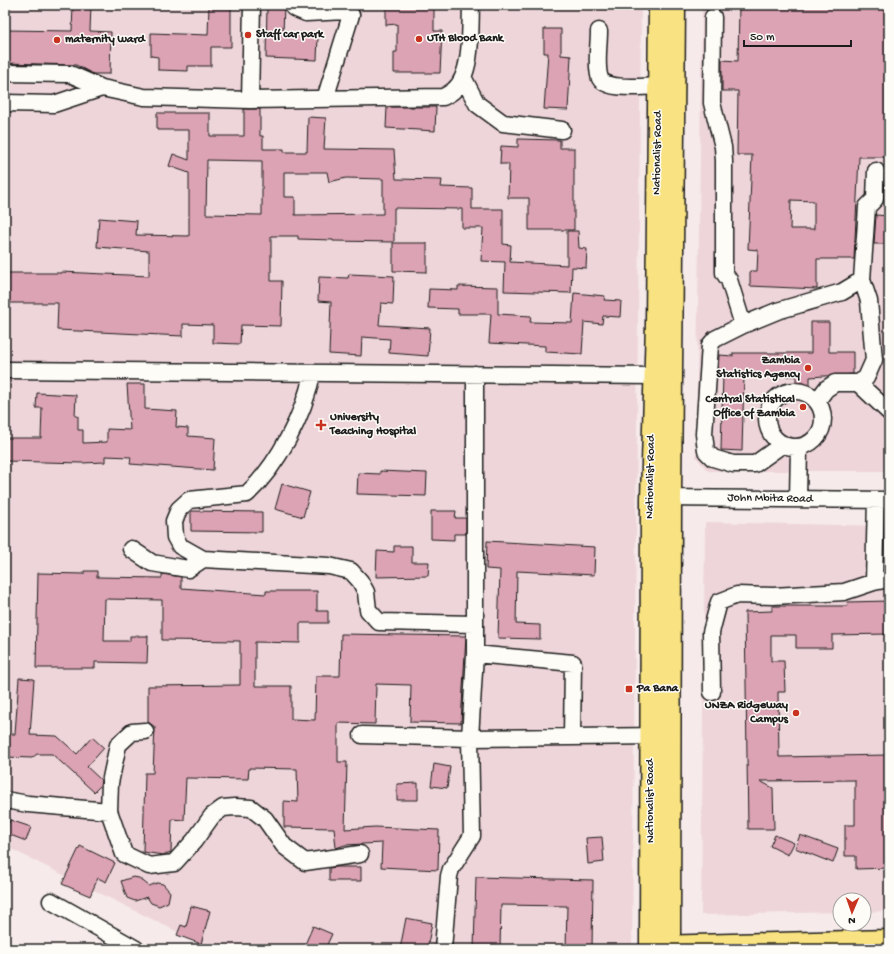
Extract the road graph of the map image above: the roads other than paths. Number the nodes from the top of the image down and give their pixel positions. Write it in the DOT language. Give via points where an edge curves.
graph roads {
  1 [pos="252,5"];
  2 [pos="294,5"];
  3 [pos="471,5"];
  4 [pos="659,5"];
  5 [pos="675,5"];
  6 [pos="713,17"];
  7 [pos="599,31"];
  8 [pos="5,73"];
  9 [pos="463,77"];
  10 [pos="659,86"];
  11 [pos="102,88"];
  12 [pos="325,99"];
  13 [pos="250,100"];
  14 [pos="5,103"];
  15 [pos="562,130"];
  16 [pos="876,171"];
  17 [pos="862,280"];
  18 [pos="743,325"];
  19 [pos="5,360"];
  20 [pos="5,370"];
  21 [pos="26,370"];
  22 [pos="312,374"];
  23 [pos="475,374"];
  24 [pos="653,376"];
  25 [pos="858,383"];
  26 [pos="818,401"];
  27 [pos="889,412"];
  28 [pos="783,444"];
  29 [pos="799,448"];
  30 [pos="651,498"];
  31 [pos="671,498"];
  32 [pos="798,499"];
  33 [pos="883,500"];
  34 [pos="131,549"];
  35 [pos="203,559"];
  36 [pos="881,581"];
  37 [pos="475,624"];
  38 [pos="475,654"];
  39 [pos="712,692"];
  40 [pos="145,730"];
  41 [pos="362,736"];
  42 [pos="572,736"];
  43 [pos="660,736"];
  44 [pos="470,738"];
  45 [pos="5,800"];
  46 [pos="109,812"];
  47 [pos="360,854"];
  48 [pos="51,901"];
  49 [pos="889,940"];
  50 [pos="650,947"];
  51 [pos="670,948"];
  52 [pos="136,949"];
  53 [pos="443,949"];
  1 -- 13 [label="street"];
  2 -- 12 [label="street" via="294,8 306,13 346,11 351,15"];
  3 -- 9 [label="street" via="468,59"];
  4 -- 10 [label="main road, Nationalist Road"];
  5 -- 31 [label="main road, Nationalist Road"];
  6 -- 18 [label="street" via="712,103 724,161 724,273 729,280"];
  7 -- 10 [label="street" via="598,76 603,82 610,86"];
  8 -- 11 [label="street" via="70,74"];
  9 -- 12 [label="street" via="455,90 443,97"];
  9 -- 15 [label="street" via="477,104 503,123"];
  10 -- 24 [label="main road, Nationalist Road"];
  11 -- 13 [label="street" via="144,97"];
  11 -- 14 [label="street" via="54,104"];
  12 -- 13 [label="street"];
  16 -- 17 [label="street" via="875,199 867,207"];
  17 -- 18 [label="street" via="842,292 777,311"];
  17 -- 25 [label="street" via="869,301 874,360 866,378"];
  18 -- 28 [label="street" via="715,338 710,345 704,434 706,451 713,458 733,464 755,464"];
  19 -- 21 [label="street" via="10,365"];
  20 -- 21 [label="street"];
  21 -- 22 [label="street"];
  22 -- 23 [label="street"];
  22 -- 35 [label="street" via="308,396 273,464 255,486 247,494 189,500 179,509 174,521 180,546"];
  23 -- 24 [label="street"];
  23 -- 37 [label="street"];
  24 -- 30 [label="main road, Nationalist Road"];
  25 -- 26 [label="street" via="835,383 826,389"];
  25 -- 27 [label="street"];
  26 -- 28 [label="street" via="800,392 790,392 781,395 774,402 769,410 770,430 774,438"];
  26 -- 29 [label="street" via="823,424 819,436 810,444"];
  28 -- 29 [label="street"];
  29 -- 32 [label="street"];
  30 -- 31 [label="street, John Mbita Road"];
  30 -- 43 [label="main road, Nationalist Road"];
  31 -- 32 [label="street, John Mbita Road"];
  31 -- 43 [label="main road, Nationalist Road"];
  32 -- 33 [label="street, John Mbita Road"];
  33 -- 36 [label="street"];
  34 -- 35 [label="street" via="152,563 188,569"];
  35 -- 37 [label="street" via="344,569 351,571 360,581 366,592 368,610 379,622"];
  36 -- 39 [label="street" via="844,592 737,596 719,602 711,632"];
  37 -- 38 [label="street"];
  38 -- 42 [label="street" via="573,663"];
  38 -- 44 [label="street"];
  40 -- 46 [label="street" via="132,732 118,745 110,783"];
  41 -- 44 [label="street"];
  42 -- 43 [label="street"];
  42 -- 44 [label="street"];
  43 -- 50 [label="main road, Nationalist Road"];
  43 -- 51 [label="main road, Nationalist Road"];
  44 -- 53 [label="street" via="472,836 449,876"];
  45 -- 46 [label="street"];
  46 -- 47 [label="street" via="124,854 149,866 174,863 194,842 212,816 223,808 251,808 265,819 284,846 305,862"];
  48 -- 52 [label="street"];
  49 -- 51 [label="main road"];
  50 -- 51 [label="main road"];
}
